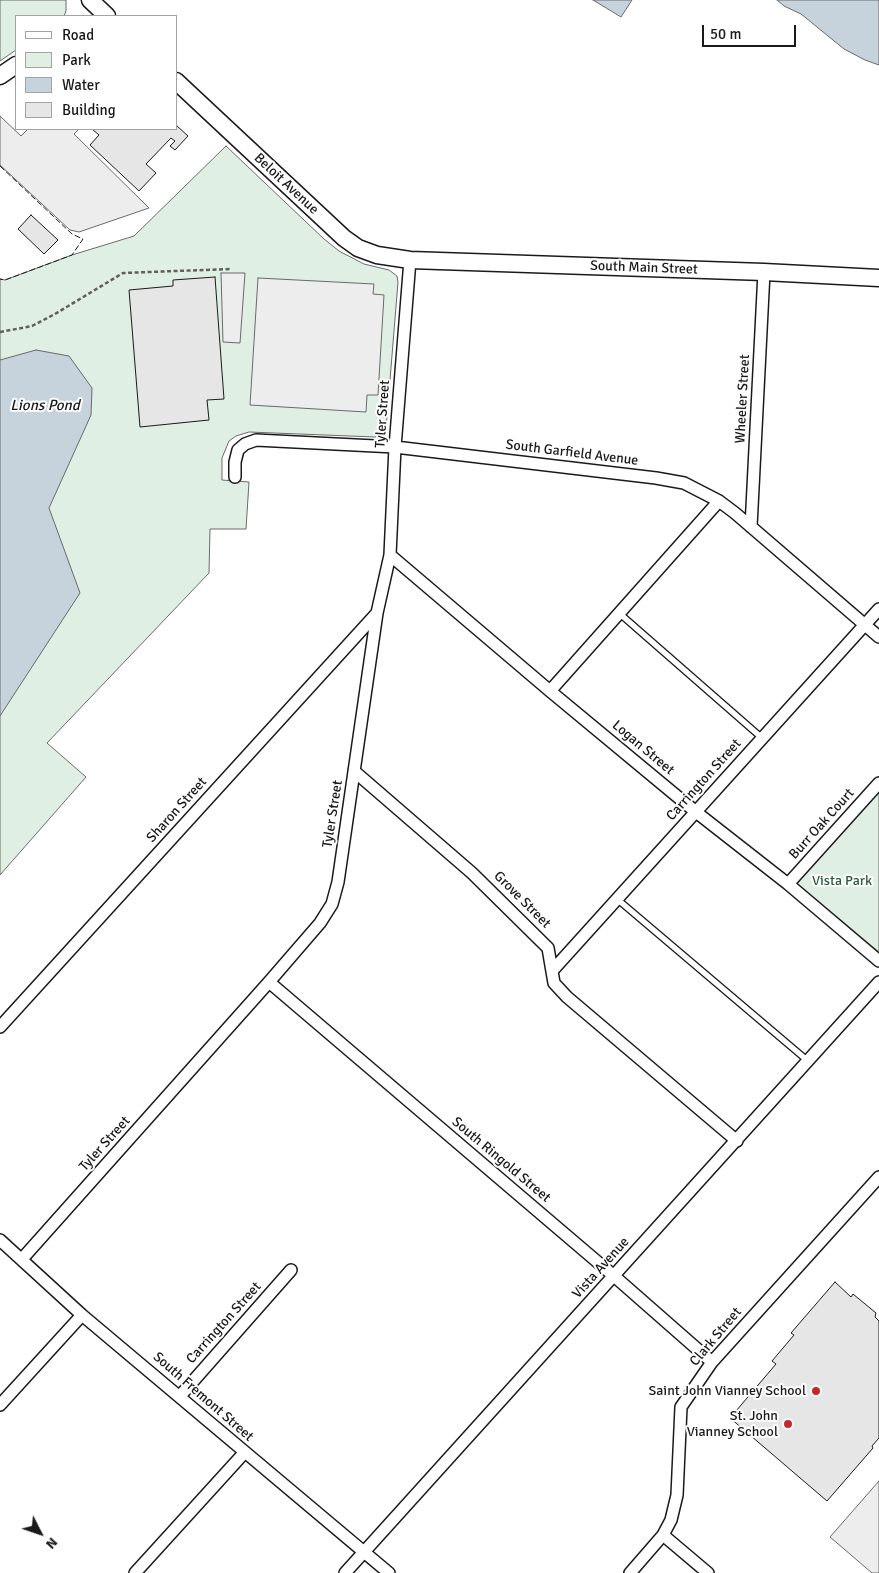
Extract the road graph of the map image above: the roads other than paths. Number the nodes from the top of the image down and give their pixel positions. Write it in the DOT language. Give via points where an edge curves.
graph roads {
  1 [pos="15,66"];
  2 [pos="0,76"];
  3 [pos="178,83"];
  4 [pos="410,260"];
  5 [pos="764,272"];
  6 [pos="879,278"];
  7 [pos="396,447"];
  8 [pos="235,477"];
  9 [pos="719,501"];
  10 [pos="751,527"];
  11 [pos="390,555"];
  12 [pos="879,609"];
  13 [pos="377,613"];
  14 [pos="619,614"];
  15 [pos="865,625"];
  16 [pos="879,637"];
  17 [pos="550,690"];
  18 [pos="762,738"];
  19 [pos="354,771"];
  20 [pos="879,783"];
  21 [pos="696,812"];
  22 [pos="788,884"];
  23 [pos="617,899"];
  24 [pos="879,961"];
  25 [pos="552,971"];
  26 [pos="269,982"];
  27 [pos="879,982"];
  28 [pos="0,1027"];
  29 [pos="808,1062"];
  30 [pos="737,1141"];
  31 [pos="879,1177"];
  32 [pos="0,1240"];
  33 [pos="22,1259"];
  34 [pos="291,1270"];
  35 [pos="614,1276"];
  36 [pos="82,1314"];
  37 [pos="712,1362"];
  38 [pos="180,1396"];
  39 [pos="0,1404"];
  40 [pos="245,1452"];
  41 [pos="663,1535"];
  42 [pos="365,1551"];
  43 [pos="135,1573"];
  44 [pos="345,1573"];
  45 [pos="390,1573"];
  46 [pos="630,1573"];
  47 [pos="708,1573"];
  1 -- 2 [label="main road"];
  3 -- 4 [label="main road, Beloit Avenue" via="344,238 376,255"];
  4 -- 5 [label="main road, South Main Street"];
  4 -- 7 [label="street, Tyler Street"];
  5 -- 6 [label="main road, South Main Street"];
  5 -- 10 [label="street, Wheeler Street"];
  7 -- 8 [label="street, South Garfield Avenue" via="256,440 238,450"];
  7 -- 9 [label="street, South Garfield Avenue" via="656,478 684,483"];
  7 -- 11 [label="street, Tyler Street"];
  9 -- 10 [label="street, South Garfield Avenue"];
  9 -- 14 [label="street"];
  10 -- 15 [label="street, South Garfield Avenue"];
  11 -- 13 [label="street, Tyler Street"];
  11 -- 17 [label="street, Logan Street"];
  12 -- 15 [label="street, Carrington Street"];
  13 -- 19 [label="street, Tyler Street"];
  13 -- 28 [label="street, Sharon Street"];
  14 -- 17 [label="street"];
  14 -- 18 [label="lane"];
  15 -- 16 [label="street, South Garfield Avenue"];
  15 -- 18 [label="street, Carrington Street"];
  17 -- 21 [label="street, Logan Street"];
  18 -- 21 [label="street, Carrington Street"];
  19 -- 25 [label="street, Grove Street" via="472,873 548,948"];
  19 -- 26 [label="street, Tyler Street" via="332,904 320,923"];
  20 -- 22 [label="street, Burr Oak Court"];
  21 -- 22 [label="street, Logan Street"];
  21 -- 23 [label="street, Carrington Street"];
  22 -- 24 [label="street, Logan Street"];
  23 -- 25 [label="street, Carrington Street"];
  23 -- 29 [label="lane"];
  25 -- 30 [label="street, Grove Street" via="554,983 566,998"];
  26 -- 33 [label="street, Tyler Street"];
  26 -- 35 [label="street, South Ringold Street"];
  27 -- 29 [label="street, Vista Avenue"];
  29 -- 30 [label="street, Vista Avenue"];
  30 -- 35 [label="street, Vista Avenue"];
  31 -- 37 [label="street, Clark Street"];
  32 -- 33 [label="street, South Fremont Street"];
  33 -- 36 [label="street, South Fremont Street"];
  34 -- 38 [label="street, Carrington Street"];
  35 -- 37 [label="street, South Ringold Street"];
  35 -- 42 [label="street, Vista Avenue"];
  36 -- 38 [label="street, South Fremont Street"];
  36 -- 39 [label="street"];
  37 -- 41 [label="street, Clark Street" via="681,1407 677,1495 671,1520"];
  38 -- 40 [label="street, South Fremont Street"];
  40 -- 42 [label="street, South Fremont Street"];
  40 -- 43 [label="street"];
  41 -- 46 [label="street, Clark Street"];
  41 -- 47 [label="street"];
  42 -- 44 [label="street, Vista Avenue"];
  42 -- 45 [label="street, South Fremont Street"];
}
